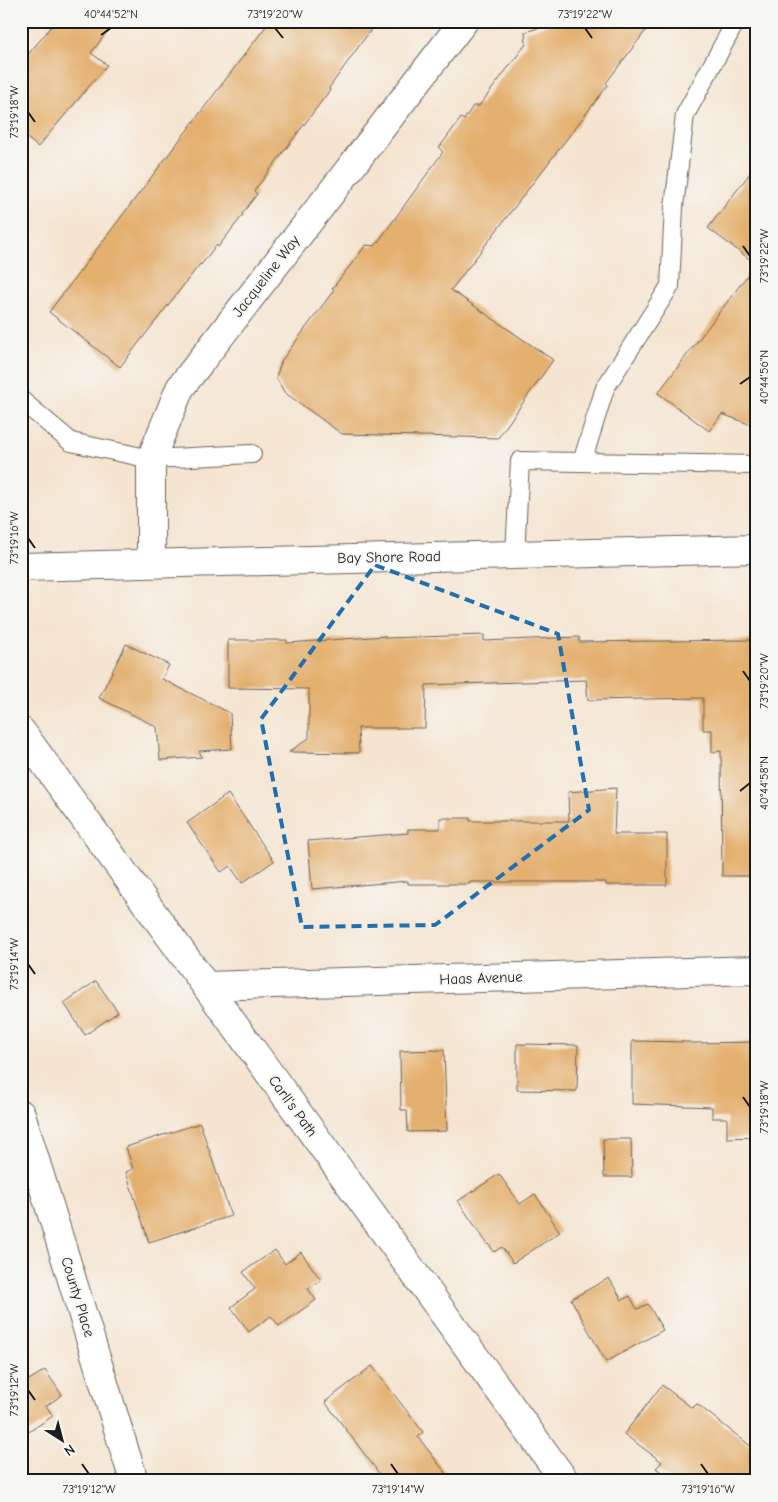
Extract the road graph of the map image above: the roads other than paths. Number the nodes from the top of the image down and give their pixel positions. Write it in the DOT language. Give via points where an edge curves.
graph roads {
  1 [pos="464,21"];
  2 [pos="736,21"];
  3 [pos="21,400"];
  4 [pos="252,454"];
  5 [pos="152,459"];
  6 [pos="582,462"];
  7 [pos="757,465"];
  8 [pos="757,549"];
  9 [pos="515,554"];
  10 [pos="151,563"];
  11 [pos="21,567"];
  12 [pos="21,731"];
  13 [pos="757,970"];
  14 [pos="206,986"];
  15 [pos="21,1114"];
  16 [pos="134,1481"];
  17 [pos="565,1481"];
  1 -- 5 [label="street, Jacqueline Way" via="180,388"];
  2 -- 6 [label="lane" via="685,114 674,207 670,286 605,388"];
  3 -- 5 [label="lane" via="72,442"];
  4 -- 5 [label="lane"];
  5 -- 10 [label="street, Jacqueline Way"];
  6 -- 7 [label="lane"];
  6 -- 9 [label="lane" via="520,461"];
  8 -- 9 [label="street, Bay Shore Road"];
  9 -- 10 [label="street, Bay Shore Road"];
  10 -- 11 [label="street, Bay Shore Road"];
  12 -- 14 [label="street, Carll's Path"];
  13 -- 14 [label="street, Haas Avenue"];
  14 -- 17 [label="street, Carll's Path"];
  15 -- 16 [label="street, County Place"];
}
